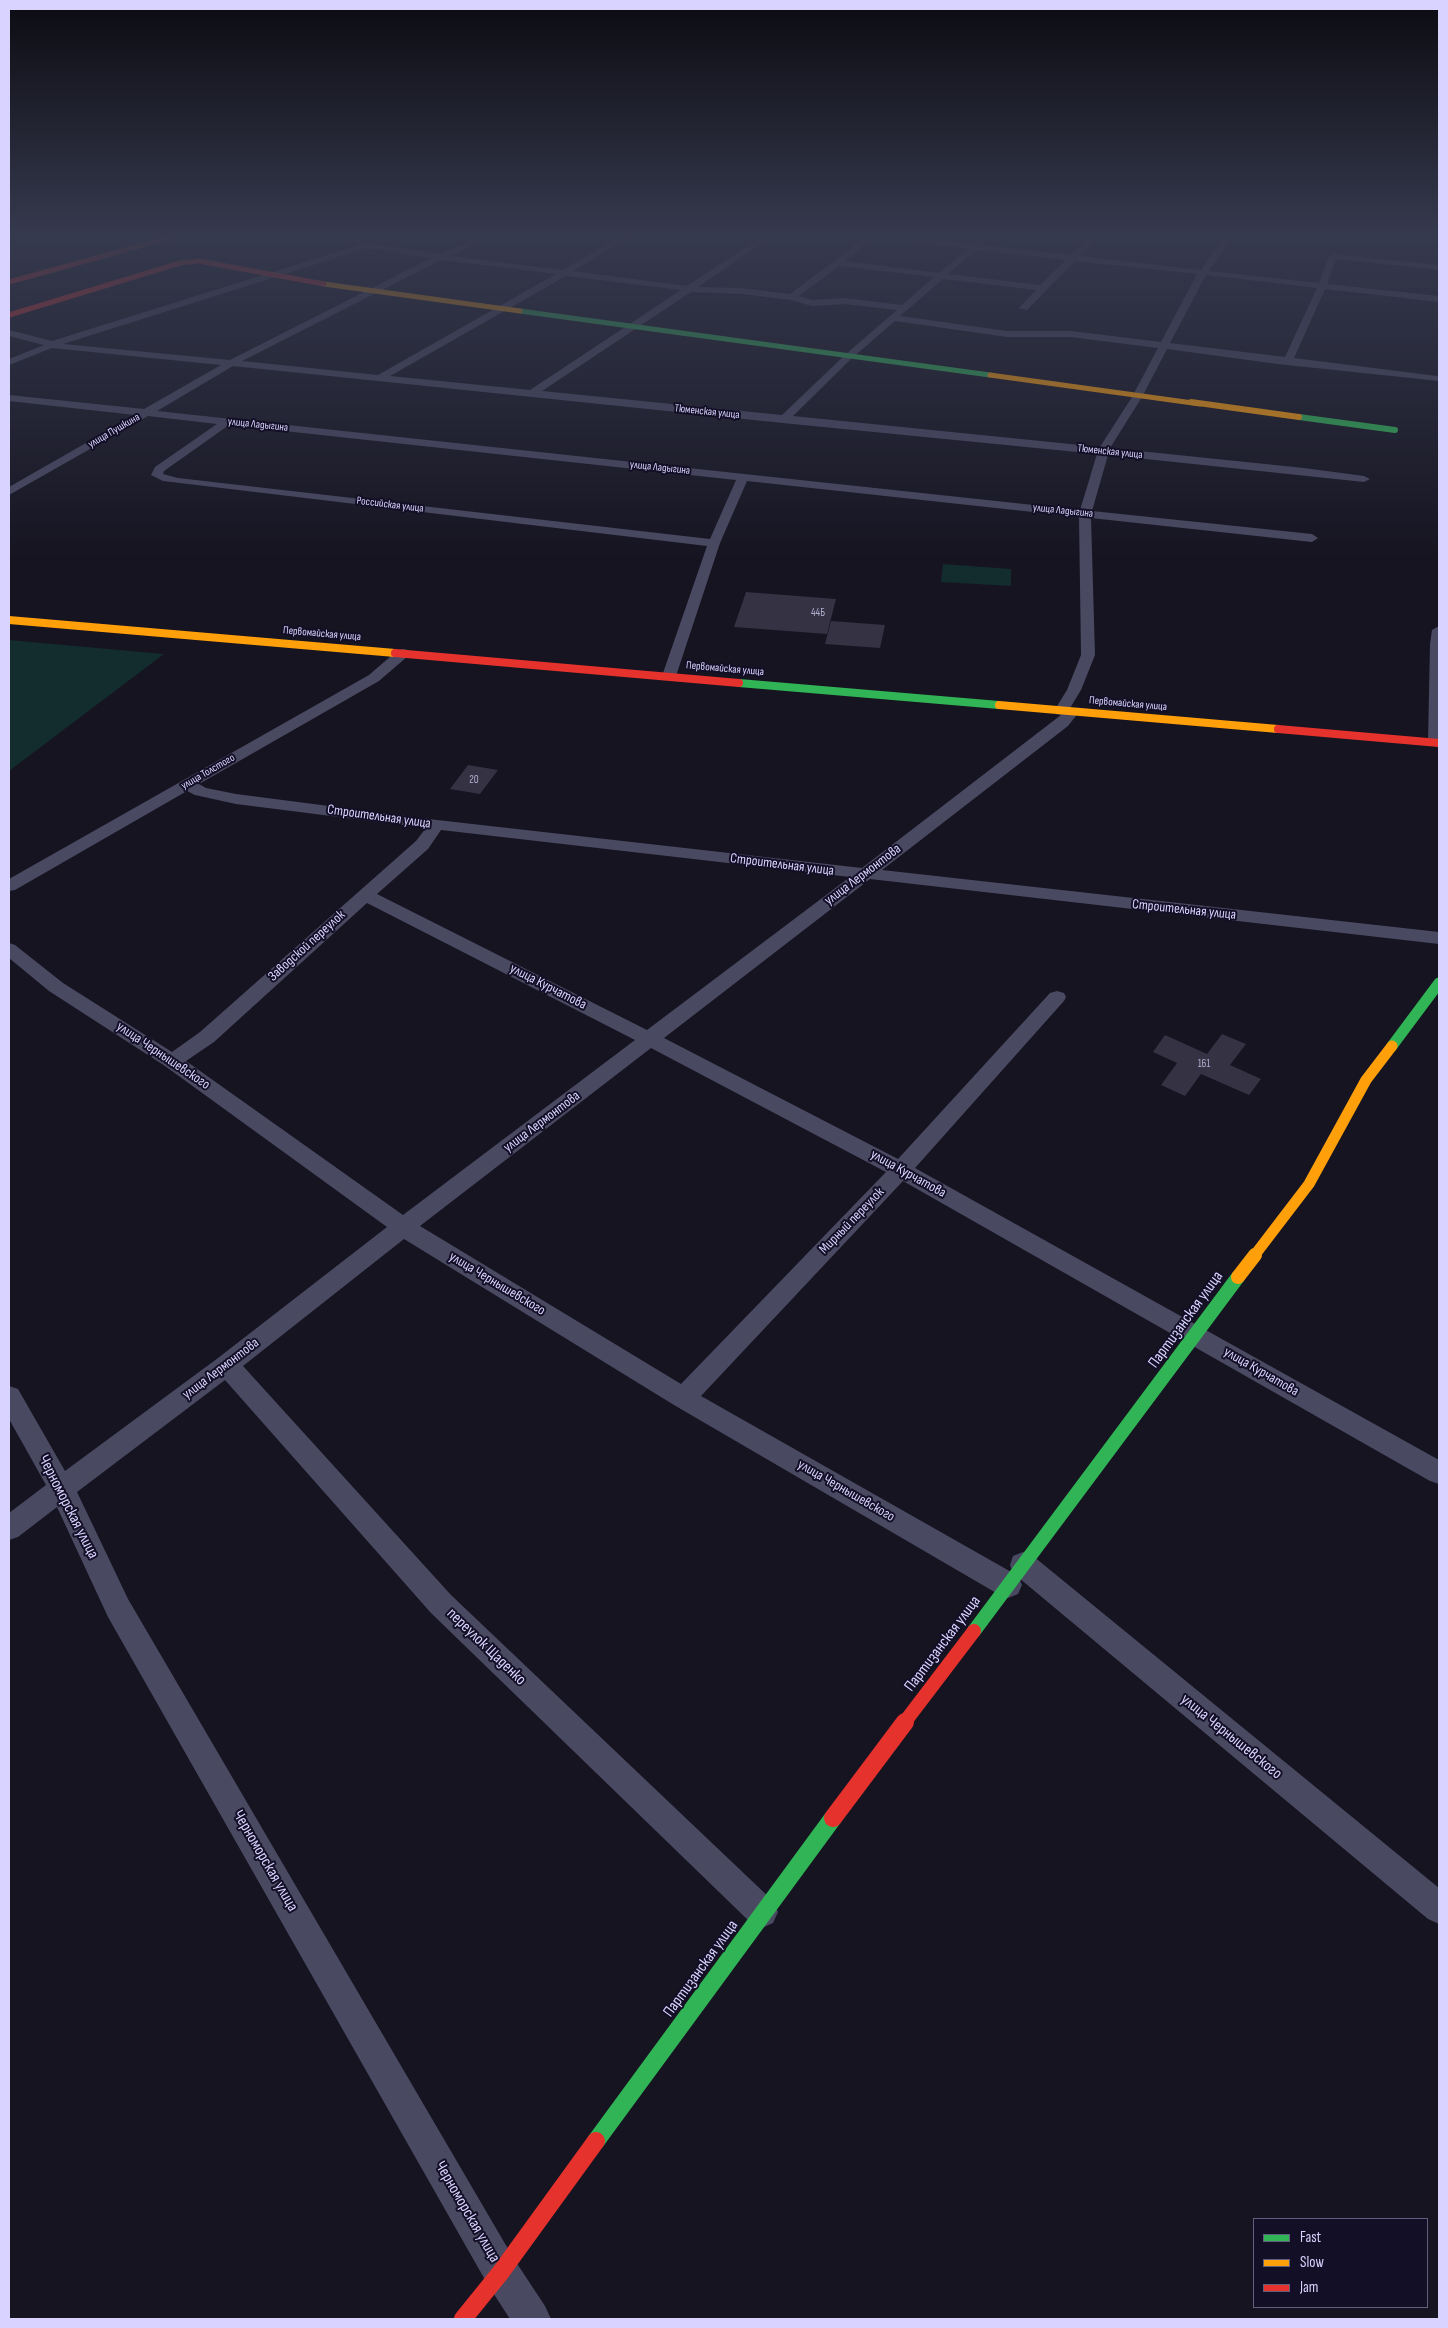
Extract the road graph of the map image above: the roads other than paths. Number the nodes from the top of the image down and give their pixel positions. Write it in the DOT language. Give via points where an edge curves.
graph roads {
  1 [pos="48,346"];
  2 [pos="56,346"];
  3 [pos="266,346"];
  4 [pos="438,346"];
  5 [pos="604,346"];
  6 [pos="774,346"];
  7 [pos="861,346"];
  8 [pos="1162,346"];
  9 [pos="1295,346"];
  10 [pos="849,356"];
  11 [pos="1278,361"];
  12 [pos="9,362"];
  13 [pos="228,365"];
  14 [pos="378,379"];
  15 [pos="1437,379"];
  16 [pos="531,394"];
  17 [pos="1137,397"];
  18 [pos="9,398"];
  19 [pos="144,413"];
  20 [pos="783,420"];
  21 [pos="228,421"];
  22 [pos="1395,430"];
  23 [pos="1103,451"];
  24 [pos="744,476"];
  25 [pos="1364,479"];
  26 [pos="9,492"];
  27 [pos="1085,514"];
  28 [pos="1312,538"];
  29 [pos="714,543"];
  30 [pos="9,620"];
  31 [pos="1439,630"];
  32 [pos="403,654"];
  33 [pos="669,676"];
  34 [pos="1067,712"];
  35 [pos="1438,742"];
  36 [pos="187,784"];
  37 [pos="437,825"];
  38 [pos="865,874"];
  39 [pos="9,886"];
  40 [pos="365,895"];
  41 [pos="1439,938"];
  42 [pos="9,950"];
  43 [pos="1438,986"];
  44 [pos="1057,997"];
  45 [pos="651,1039"];
  46 [pos="172,1061"];
  47 [pos="901,1170"];
  48 [pos="403,1227"];
  49 [pos="1194,1334"];
  50 [pos="227,1365"];
  51 [pos="9,1396"];
  52 [pos="684,1398"];
  53 [pos="1439,1473"];
  54 [pos="62,1489"];
  55 [pos="9,1528"];
  56 [pos="1016,1575"];
  57 [pos="1439,1908"];
  58 [pos="762,1912"];
  59 [pos="502,2272"];
  60 [pos="463,2319"];
  61 [pos="532,2319"];
  1 -- 12 [label="street"];
  2 -- 13 [label="street, Тюменская улица"];
  3 -- 13 [label="street, улица Пушкина"];
  4 -- 14 [label="street"];
  5 -- 16 [label="street"];
  6 -- 10 [label="main road"];
  7 -- 10 [label="street"];
  8 -- 11 [label="street"];
  8 -- 17 [label="street, улица Лермонтова"];
  9 -- 11 [label="street" via="1289,359"];
  10 -- 17 [label="main road"];
  10 -- 20 [label="street"];
  11 -- 15 [label="street"];
  13 -- 14 [label="street, Тюменская улица"];
  13 -- 19 [label="street, улица Пушкина"];
  14 -- 16 [label="street, Тюменская улица"];
  16 -- 20 [label="street, Тюменская улица"];
  17 -- 22 [label="main road"];
  17 -- 23 [label="street, улица Лермонтова"];
  18 -- 19 [label="street, улица Ладыгина"];
  19 -- 21 [label="street, улица Ладыгина"];
  19 -- 26 [label="street, улица Пушкина"];
  20 -- 23 [label="street, Тюменская улица"];
  21 -- 24 [label="street, улица Ладыгина"];
  21 -- 29 [label="street, Российская улица" via="159,469 157,475 188,482"];
  23 -- 25 [label="street, Тюменская улица"];
  23 -- 27 [label="street, улица Лермонтова"];
  24 -- 27 [label="street, улица Ладыгина"];
  24 -- 29 [label="street"];
  27 -- 28 [label="street, улица Ладыгина"];
  27 -- 34 [label="street, улица Лермонтова" via="1088,655"];
  29 -- 33 [label="street"];
  30 -- 32 [label="main road, Первомайская улица"];
  31 -- 35 [label="street" via="1436,644"];
  32 -- 33 [label="main road, Первомайская улица"];
  32 -- 36 [label="street, улица Толстого" via="374,678"];
  33 -- 34 [label="main road, Первомайская улица"];
  34 -- 35 [label="main road, Первомайская улица"];
  34 -- 38 [label="street, улица Лермонтова" via="1063,723"];
  36 -- 37 [label="street, Строительная улица" via="201,792 236,799"];
  36 -- 39 [label="street, улица Толстого"];
  37 -- 38 [label="street, Строительная улица"];
  37 -- 40 [label="street, Заводской переулок" via="422,844"];
  38 -- 41 [label="street, Строительная улица"];
  38 -- 45 [label="street, улица Лермонтова"];
  40 -- 45 [label="street, улица Курчатова"];
  40 -- 46 [label="street, Заводской переулок" via="207,1037"];
  42 -- 46 [label="street, улица Чернышевского" via="56,987"];
  43 -- 49 [label="main road, Партизанская улица" via="1366,1080 1309,1184"];
  44 -- 47 [label="street, Мирный переулок"];
  45 -- 47 [label="street, улица Курчатова"];
  45 -- 48 [label="street, улица Лермонтова"];
  46 -- 48 [label="street, улица Чернышевского"];
  47 -- 49 [label="street, улица Курчатова"];
  47 -- 52 [label="street, Мирный переулок"];
  48 -- 50 [label="street, улица Лермонтова"];
  48 -- 52 [label="street, улица Чернышевского"];
  49 -- 53 [label="street, улица Курчатова"];
  49 -- 56 [label="main road, Партизанская улица"];
  50 -- 54 [label="street, улица Лермонтова"];
  50 -- 58 [label="street, переулок Щаденко" via="441,1604"];
  51 -- 54 [label="street, Черноморская улица"];
  52 -- 56 [label="street, улица Чернышевского"];
  54 -- 55 [label="street, улица Лермонтова"];
  54 -- 59 [label="street, Черноморская улица" via="118,1608"];
  56 -- 57 [label="street, улица Чернышевского"];
  56 -- 58 [label="main road, Партизанская улица"];
  58 -- 59 [label="main road, Партизанская улица"];
  59 -- 60 [label="main road, Партизанская улица"];
  59 -- 61 [label="street, Черноморская улица"];
}
